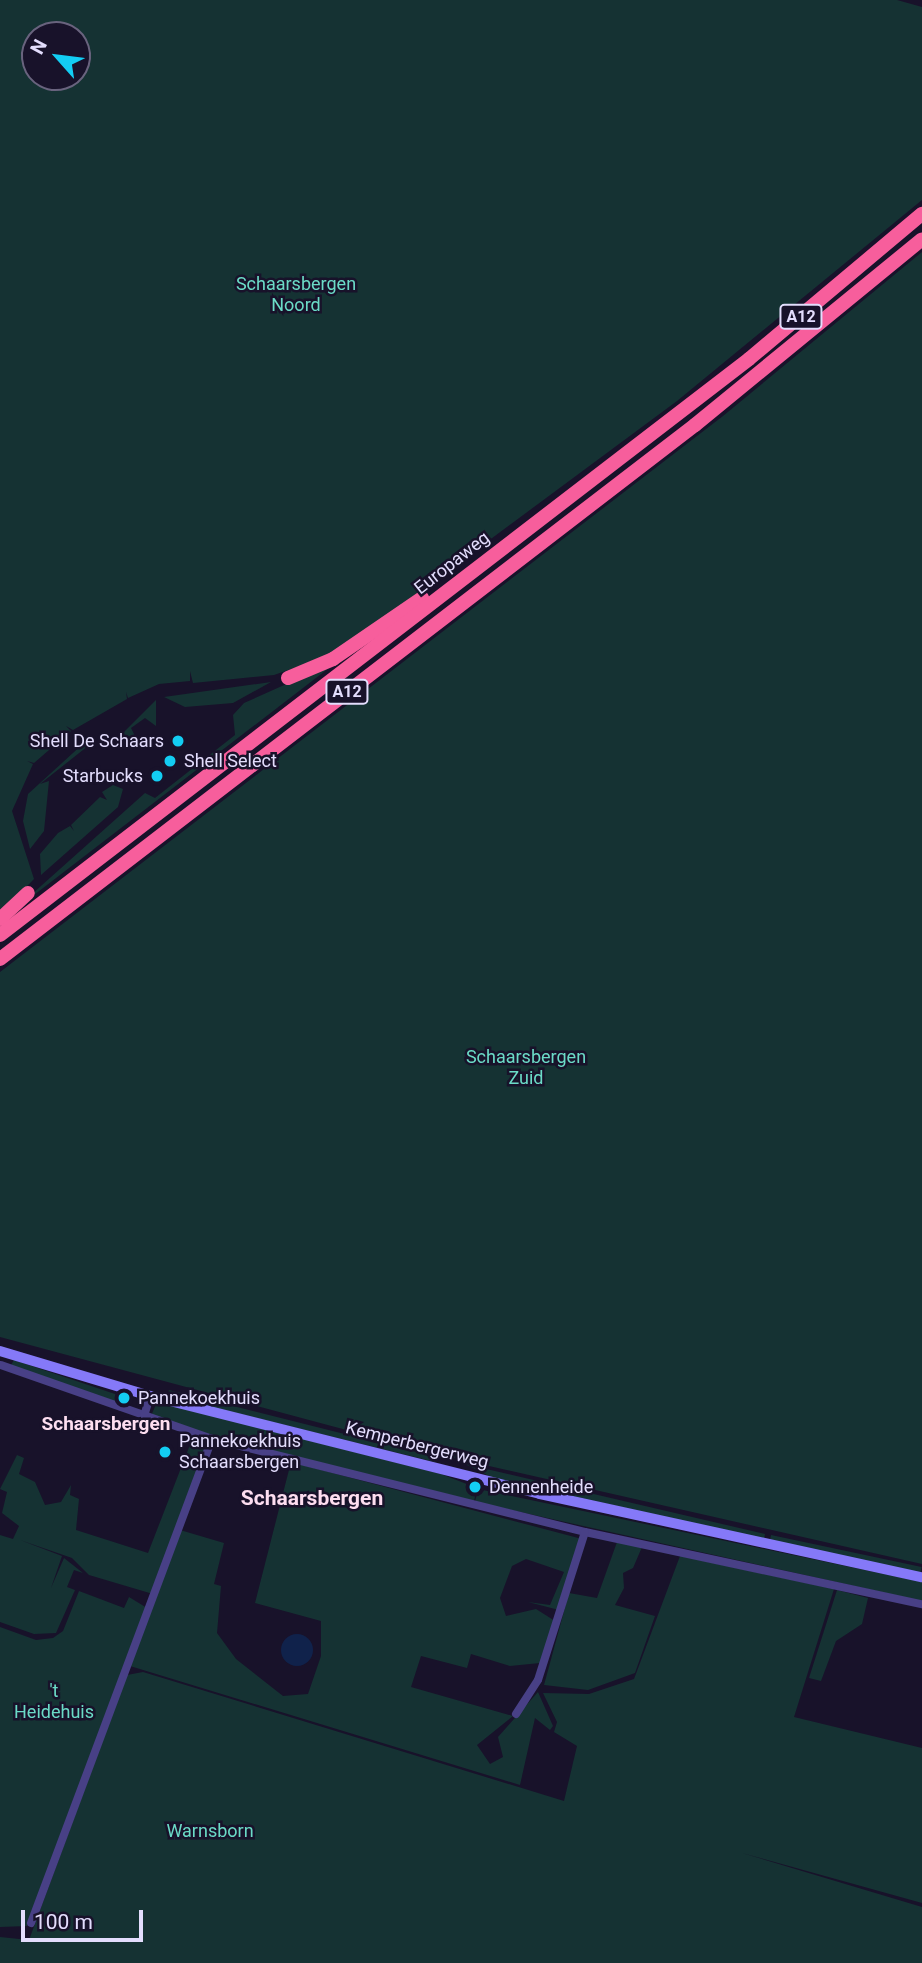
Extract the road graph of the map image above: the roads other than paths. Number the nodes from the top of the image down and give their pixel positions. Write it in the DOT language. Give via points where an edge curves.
graph roads {
  1 [pos="922,214"];
  2 [pos="922,239"];
  3 [pos="551,511"];
  4 [pos="288,678"];
  5 [pos="28,893"];
  6 [pos="0,919"];
  7 [pos="0,935"];
  8 [pos="0,959"];
  9 [pos="3,1352"];
  10 [pos="1,1367"];
  11 [pos="150,1396"];
  12 [pos="144,1416"];
  13 [pos="212,1439"];
  14 [pos="585,1532"];
  15 [pos="922,1577"];
  16 [pos="922,1604"];
  17 [pos="516,1714"];
  18 [pos="31,1923"];
  1 -- 3 [label="highway, Europaweg / A12" via="749,359"];
  2 -- 8 [label="highway, A12" via="684,433"];
  3 -- 4 [label="highway, A12" via="373,634"];
  3 -- 7 [label="highway, Europaweg / A12"];
  5 -- 6 [label="highway"];
  9 -- 10 [label="street, Kemperbergerweg"];
  9 -- 11 [label="main road, Kemperbergerweg"];
  10 -- 12 [label="street, Kemperbergerweg"];
  11 -- 12 [label="street"];
  11 -- 15 [label="main road, Kemperbergerweg" via="605,1509"];
  12 -- 13 [label="street, Kemperbergerweg"];
  13 -- 14 [label="street, Kemperbergerweg"];
  13 -- 18 [label="street"];
  14 -- 16 [label="street, Kemperbergerweg"];
  14 -- 17 [label="street" via="538,1680"];
}
